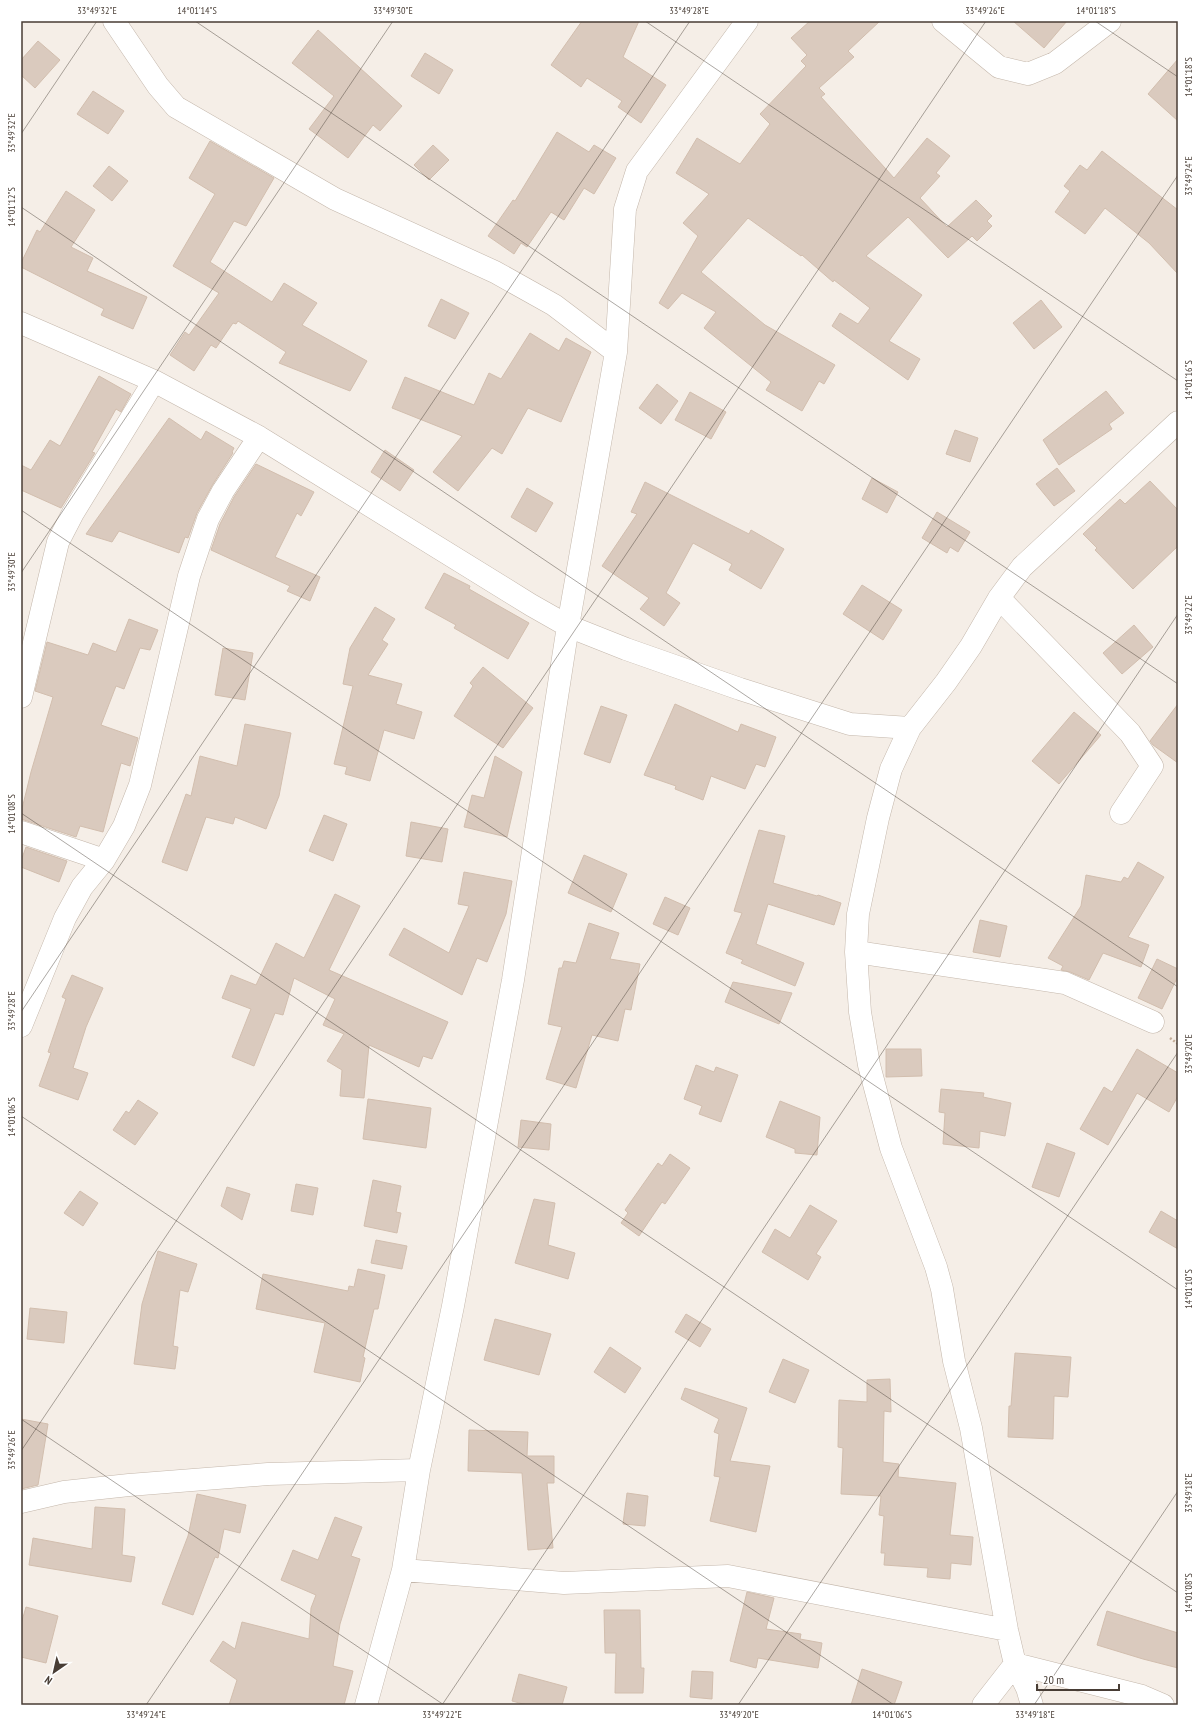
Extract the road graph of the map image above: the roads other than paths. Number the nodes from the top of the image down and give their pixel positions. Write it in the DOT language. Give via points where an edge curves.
graph roads {
  1 [pos="114,21"];
  2 [pos="943,21"];
  3 [pos="1110,21"];
  4 [pos="739,24"];
  5 [pos="21,323"];
  6 [pos="616,352"];
  7 [pos="154,381"];
  8 [pos="1178,422"];
  9 [pos="259,437"];
  10 [pos="999,598"];
  11 [pos="568,626"];
  12 [pos="21,697"];
  13 [pos="910,728"];
  14 [pos="1121,813"];
  15 [pos="21,832"];
  16 [pos="104,860"];
  17 [pos="856,952"];
  18 [pos="1152,1022"];
  19 [pos="21,1026"];
  20 [pos="419,1470"];
  21 [pos="21,1502"];
  22 [pos="403,1570"];
  23 [pos="1007,1630"];
  24 [pos="1015,1664"];
  25 [pos="366,1705"];
  26 [pos="983,1705"];
  27 [pos="1032,1705"];
  28 [pos="1163,1705"];
  1 -- 6 [label="street" via="158,86 176,107 335,199 495,272 554,305"];
  2 -- 3 [label="street" via="999,68 1028,74 1055,63"];
  4 -- 6 [label="street" via="637,171 626,209"];
  5 -- 7 [label="street"];
  6 -- 11 [label="street"];
  7 -- 9 [label="street"];
  7 -- 12 [label="street" via="58,542"];
  8 -- 10 [label="street" via="1022,567"];
  9 -- 11 [label="street"];
  9 -- 16 [label="street" via="223,490 208,519 189,576 140,785 124,826"];
  10 -- 13 [label="street" via="967,652"];
  10 -- 14 [label="street" via="1130,733 1152,766"];
  11 -- 13 [label="street" via="732,686 850,724"];
  11 -- 20 [label="street" via="513,980 453,1306"];
  13 -- 17 [label="street" via="891,769 878,818 858,914"];
  15 -- 16 [label="street"];
  16 -- 19 [label="street" via="82,887 65,918"];
  17 -- 18 [label="street" via="1065,983"];
  17 -- 23 [label="street" via="860,1012 869,1065 891,1148 942,1289 954,1361 971,1428"];
  20 -- 21 [label="street" via="268,1474 129,1485 64,1492"];
  20 -- 22 [label="street"];
  22 -- 23 [label="street" via="564,1583 728,1576"];
  22 -- 25 [label="street"];
  23 -- 24 [label="street"];
  24 -- 26 [label="street"];
  24 -- 27 [label="street"];
  24 -- 28 [label="street" via="1142,1696"];
}
